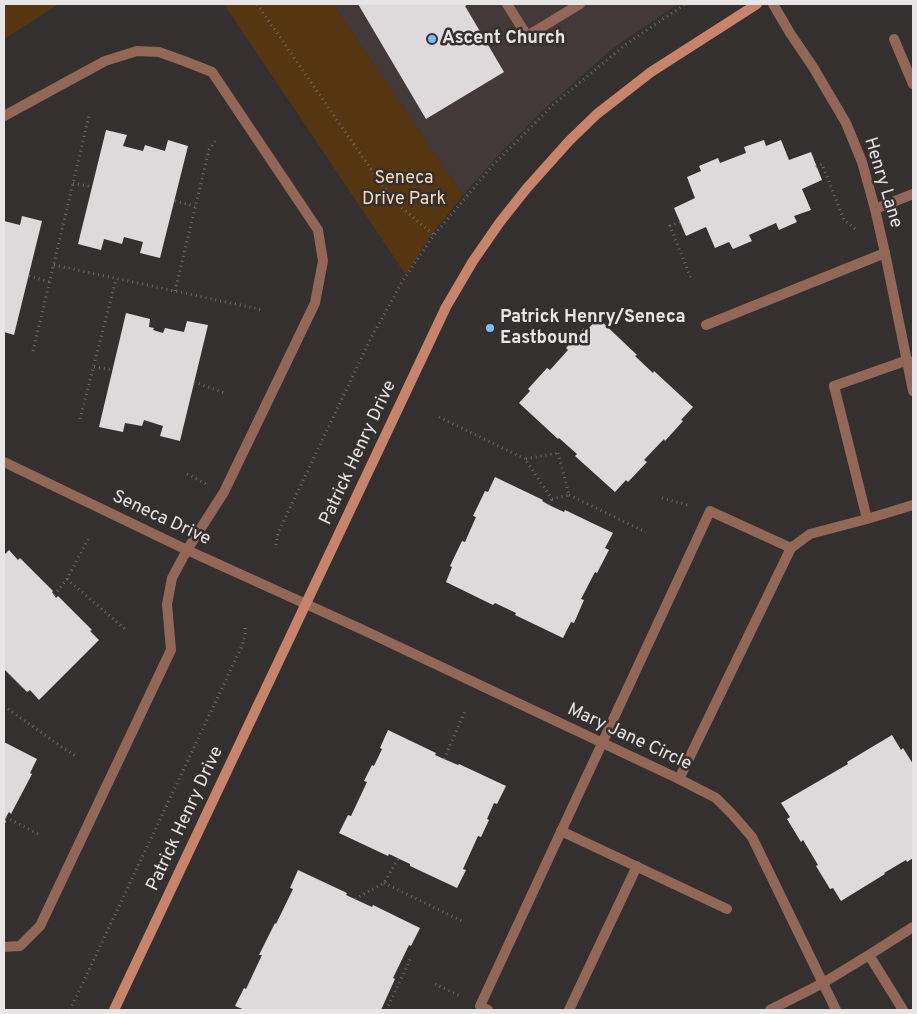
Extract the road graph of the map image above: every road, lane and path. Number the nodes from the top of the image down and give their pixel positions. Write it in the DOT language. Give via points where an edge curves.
graph roads {
  1 [pos="257,4"];
  2 [pos="507,4"];
  3 [pos="580,4"];
  4 [pos="685,4"];
  5 [pos="756,4"];
  6 [pos="773,4"];
  7 [pos="894,39"];
  8 [pos="913,84"];
  9 [pos="4,116"];
  10 [pos="89,116"];
  11 [pos="215,141"];
  12 [pos="816,166"];
  13 [pos="73,183"];
  14 [pos="92,186"];
  15 [pos="913,194"];
  16 [pos="174,201"];
  17 [pos="195,206"];
  18 [pos="875,209"];
  19 [pos="844,220"];
  20 [pos="680,222"];
  21 [pos="434,235"];
  22 [pos="885,253"];
  23 [pos="53,265"];
  24 [pos="29,276"];
  25 [pos="116,279"];
  26 [pos="692,281"];
  27 [pos="50,282"];
  28 [pos="175,291"];
  29 [pos="263,310"];
  30 [pos="706,326"];
  31 [pos="33,351"];
  32 [pos="908,360"];
  33 [pos="94,366"];
  34 [pos="112,370"];
  35 [pos="194,382"];
  36 [pos="913,391"];
  37 [pos="224,393"];
  38 [pos="439,417"];
  39 [pos="80,419"];
  40 [pos="525,459"];
  41 [pos="4,462"];
  42 [pos="570,495"];
  43 [pos="662,498"];
  44 [pos="552,499"];
  45 [pos="549,505"];
  46 [pos="913,505"];
  47 [pos="710,511"];
  48 [pos="867,519"];
  49 [pos="646,532"];
  50 [pos="88,539"];
  51 [pos="276,545"];
  52 [pos="791,548"];
  53 [pos="187,550"];
  54 [pos="67,579"];
  55 [pos="54,595"];
  56 [pos="306,604"];
  57 [pos="244,624"];
  58 [pos="126,629"];
  59 [pos="4,706"];
  60 [pos="466,709"];
  61 [pos="602,744"];
  62 [pos="76,756"];
  63 [pos="444,759"];
  64 [pos="679,779"];
  65 [pos="6,816"];
  66 [pos="561,831"];
  67 [pos="38,834"];
  68 [pos="398,859"];
  69 [pos="637,866"];
  70 [pos="384,882"];
  71 [pos="354,899"];
  72 [pos="727,909"];
  73 [pos="464,922"];
  74 [pos="913,927"];
  75 [pos="4,947"];
  76 [pos="869,955"];
  77 [pos="411,958"];
  78 [pos="823,982"];
  79 [pos="436,984"];
  80 [pos="484,1008"];
  81 [pos="70,1010"];
  82 [pos="114,1010"];
  83 [pos="386,1010"];
  84 [pos="569,1010"];
  85 [pos="770,1010"];
  86 [pos="836,1010"];
  87 [pos="903,1010"];
  1 -- 21 [label="path" via="378,181 402,208"];
  2 -- 3 [label="street" via="527,36"];
  4 -- 21 [label="path" via="625,45 554,104 494,164"];
  5 -- 56 [label="main road, Patrick Henry Drive" via="651,72 597,114 570,140 500,222 446,307"];
  6 -- 18 [label="street, Henry Lane" via="846,123 862,162"];
  7 -- 8 [label="street"];
  9 -- 53 [label="street" via="105,61 136,51 159,52 184,61 212,72 318,230 324,261 316,303 224,492"];
  10 -- 13 [label="path"];
  11 -- 17 [label="path" via="209,150"];
  12 -- 19 [label="path" via="822,164"];
  13 -- 14 [label="path"];
  13 -- 23 [label="path"];
  15 -- 18 [label="street"];
  16 -- 17 [label="path"];
  17 -- 28 [label="path"];
  18 -- 22 [label="street, Henry Lane"];
  20 -- 26 [label="path" via="670,226"];
  21 -- 51 [label="path" via="402,282 370,340 278,533"];
  22 -- 30 [label="street"];
  22 -- 32 [label="street, Henry Lane"];
  23 -- 25 [label="path"];
  23 -- 27 [label="path"];
  24 -- 27 [label="path"];
  25 -- 28 [label="path"];
  25 -- 33 [label="path"];
  27 -- 31 [label="path"];
  28 -- 29 [label="path"];
  32 -- 36 [label="street, Henry Lane"];
  32 -- 48 [label="street" via="834,386"];
  33 -- 34 [label="path"];
  33 -- 39 [label="path"];
  35 -- 37 [label="path"];
  38 -- 40 [label="path"];
  40 -- 42 [label="path" via="558,453"];
  40 -- 44 [label="path"];
  41 -- 53 [label="street, Seneca Drive"];
  42 -- 44 [label="path"];
  42 -- 49 [label="path"];
  43 -- 47 [label="path"];
  44 -- 45 [label="path"];
  46 -- 48 [label="street"];
  47 -- 52 [label="street"];
  47 -- 61 [label="street"];
  48 -- 52 [label="street" via="810,534"];
  50 -- 54 [label="path"];
  52 -- 64 [label="street"];
  53 -- 56 [label="street, Seneca Drive"];
  53 -- 75 [label="street" via="172,578 167,604 170,650 40,926 20,946"];
  54 -- 55 [label="path"];
  54 -- 58 [label="path"];
  56 -- 61 [label="street, Mary Jane Circle"];
  56 -- 82 [label="main road, Patrick Henry Drive"];
  57 -- 81 [label="path" via="241,648"];
  59 -- 62 [label="path"];
  60 -- 63 [label="path"];
  61 -- 64 [label="street, Mary Jane Circle"];
  61 -- 66 [label="street"];
  64 -- 78 [label="street, Mary Jane Circle" via="716,798 752,837"];
  65 -- 67 [label="path"];
  66 -- 69 [label="street"];
  66 -- 80 [label="street"];
  68 -- 70 [label="path"];
  69 -- 72 [label="street"];
  69 -- 84 [label="street"];
  70 -- 71 [label="path"];
  70 -- 73 [label="path"];
  74 -- 76 [label="street"];
  76 -- 78 [label="street"];
  76 -- 87 [label="street"];
  77 -- 83 [label="path"];
  78 -- 85 [label="street"];
  78 -- 86 [label="street, Mary Jane Circle"];
  79 -- 80 [label="path"];
}
